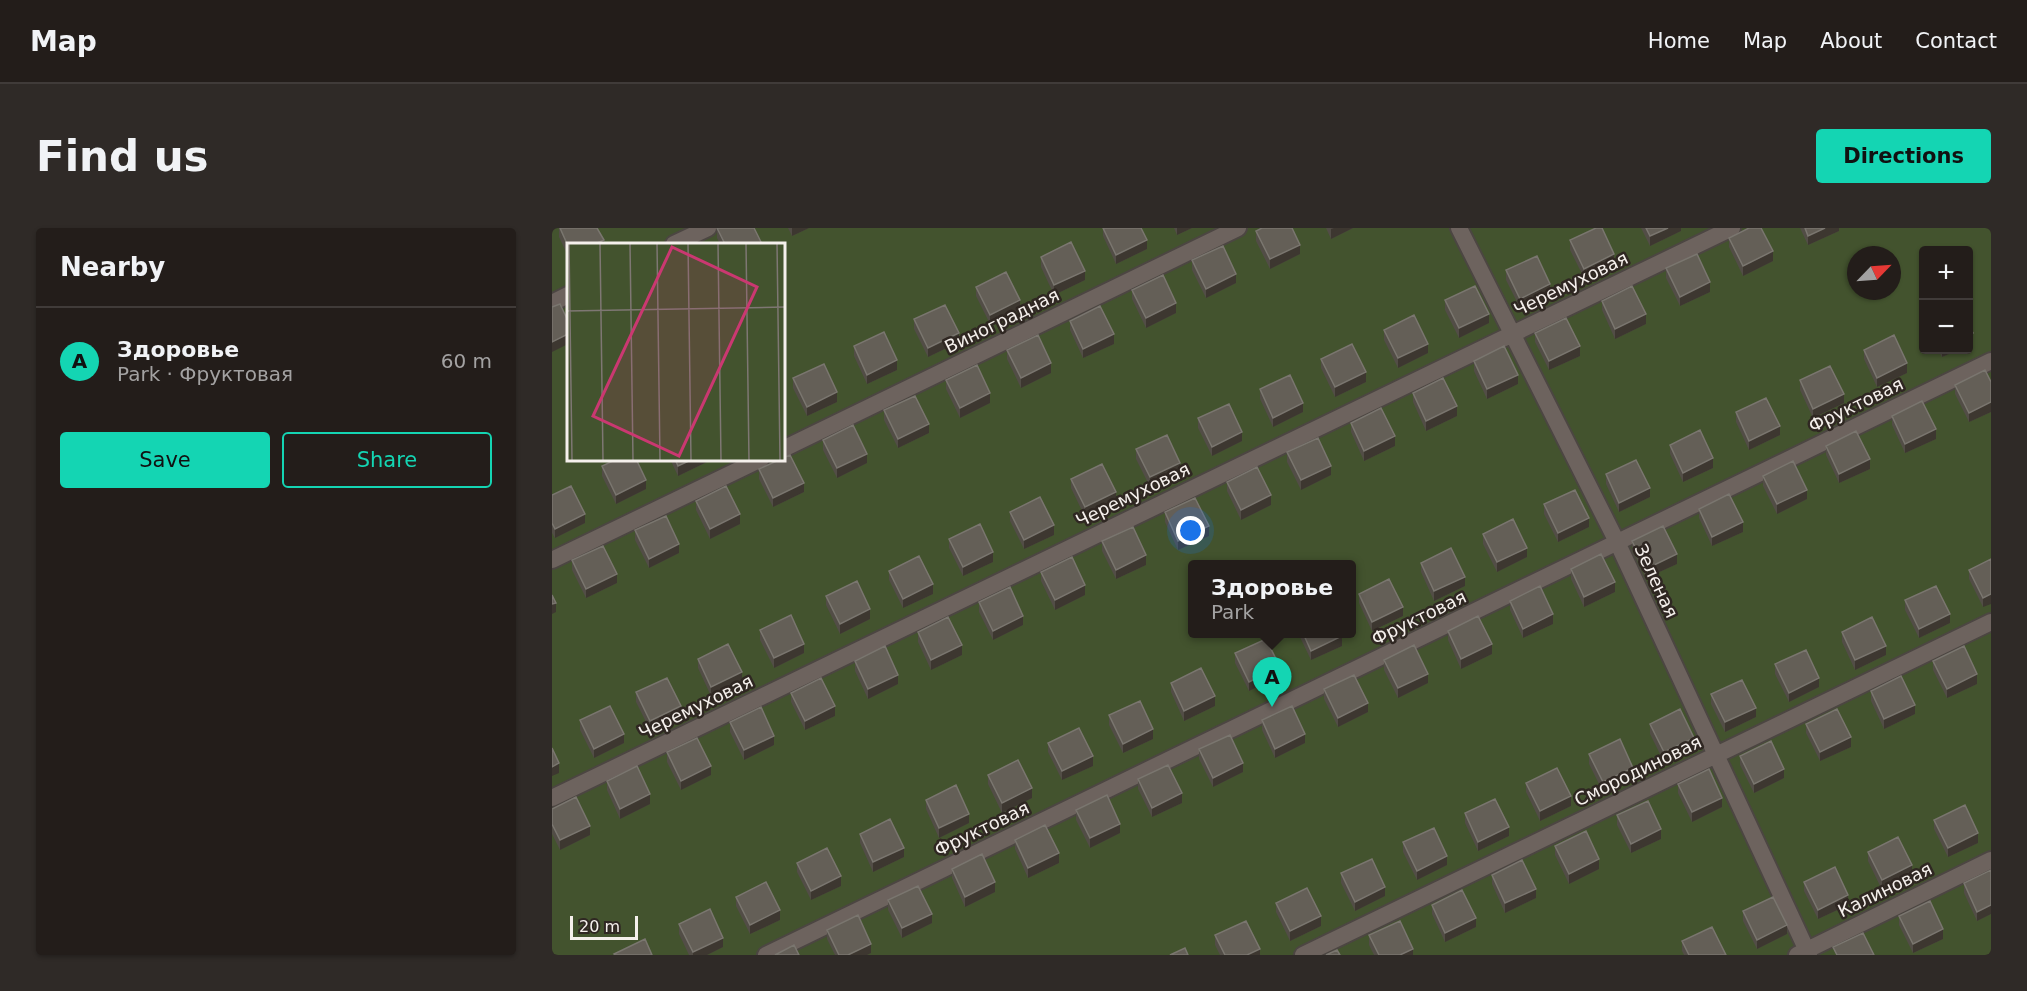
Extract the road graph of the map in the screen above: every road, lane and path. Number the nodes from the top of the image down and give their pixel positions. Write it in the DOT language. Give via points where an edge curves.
graph roads {
  1 [pos="708,228"];
  2 [pos="1238,228"];
  3 [pos="1459,228"];
  4 [pos="1732,228"];
  5 [pos="676,243"];
  6 [pos="567,296"];
  7 [pos="552,303"];
  8 [pos="1510,335"];
  9 [pos="1991,361"];
  10 [pos="784,448"];
  11 [pos="759,460"];
  12 [pos="1617,544"];
  13 [pos="552,561"];
  14 [pos="1991,622"];
  15 [pos="1717,754"];
  16 [pos="552,798"];
  17 [pos="1991,860"];
  18 [pos="1804,953"];
  19 [pos="766,955"];
  20 [pos="1303,955"];
  1 -- 5 [label="street"];
  2 -- 10 [label="street, Виноградная"];
  3 -- 8 [label="street, Зеленая"];
  4 -- 8 [label="street, Черемуховая"];
  6 -- 7 [label="street"];
  8 -- 12 [label="street, Зеленая"];
  8 -- 16 [label="street, Черемуховая"];
  9 -- 12 [label="street, Фруктовая"];
  11 -- 13 [label="street"];
  12 -- 15 [label="street, Зеленая"];
  12 -- 19 [label="street, Фруктовая"];
  14 -- 15 [label="street, Смородиновая"];
  15 -- 18 [label="street, Зеленая"];
  15 -- 20 [label="street, Смородиновая"];
  17 -- 18 [label="street, Калиновая"];
}
